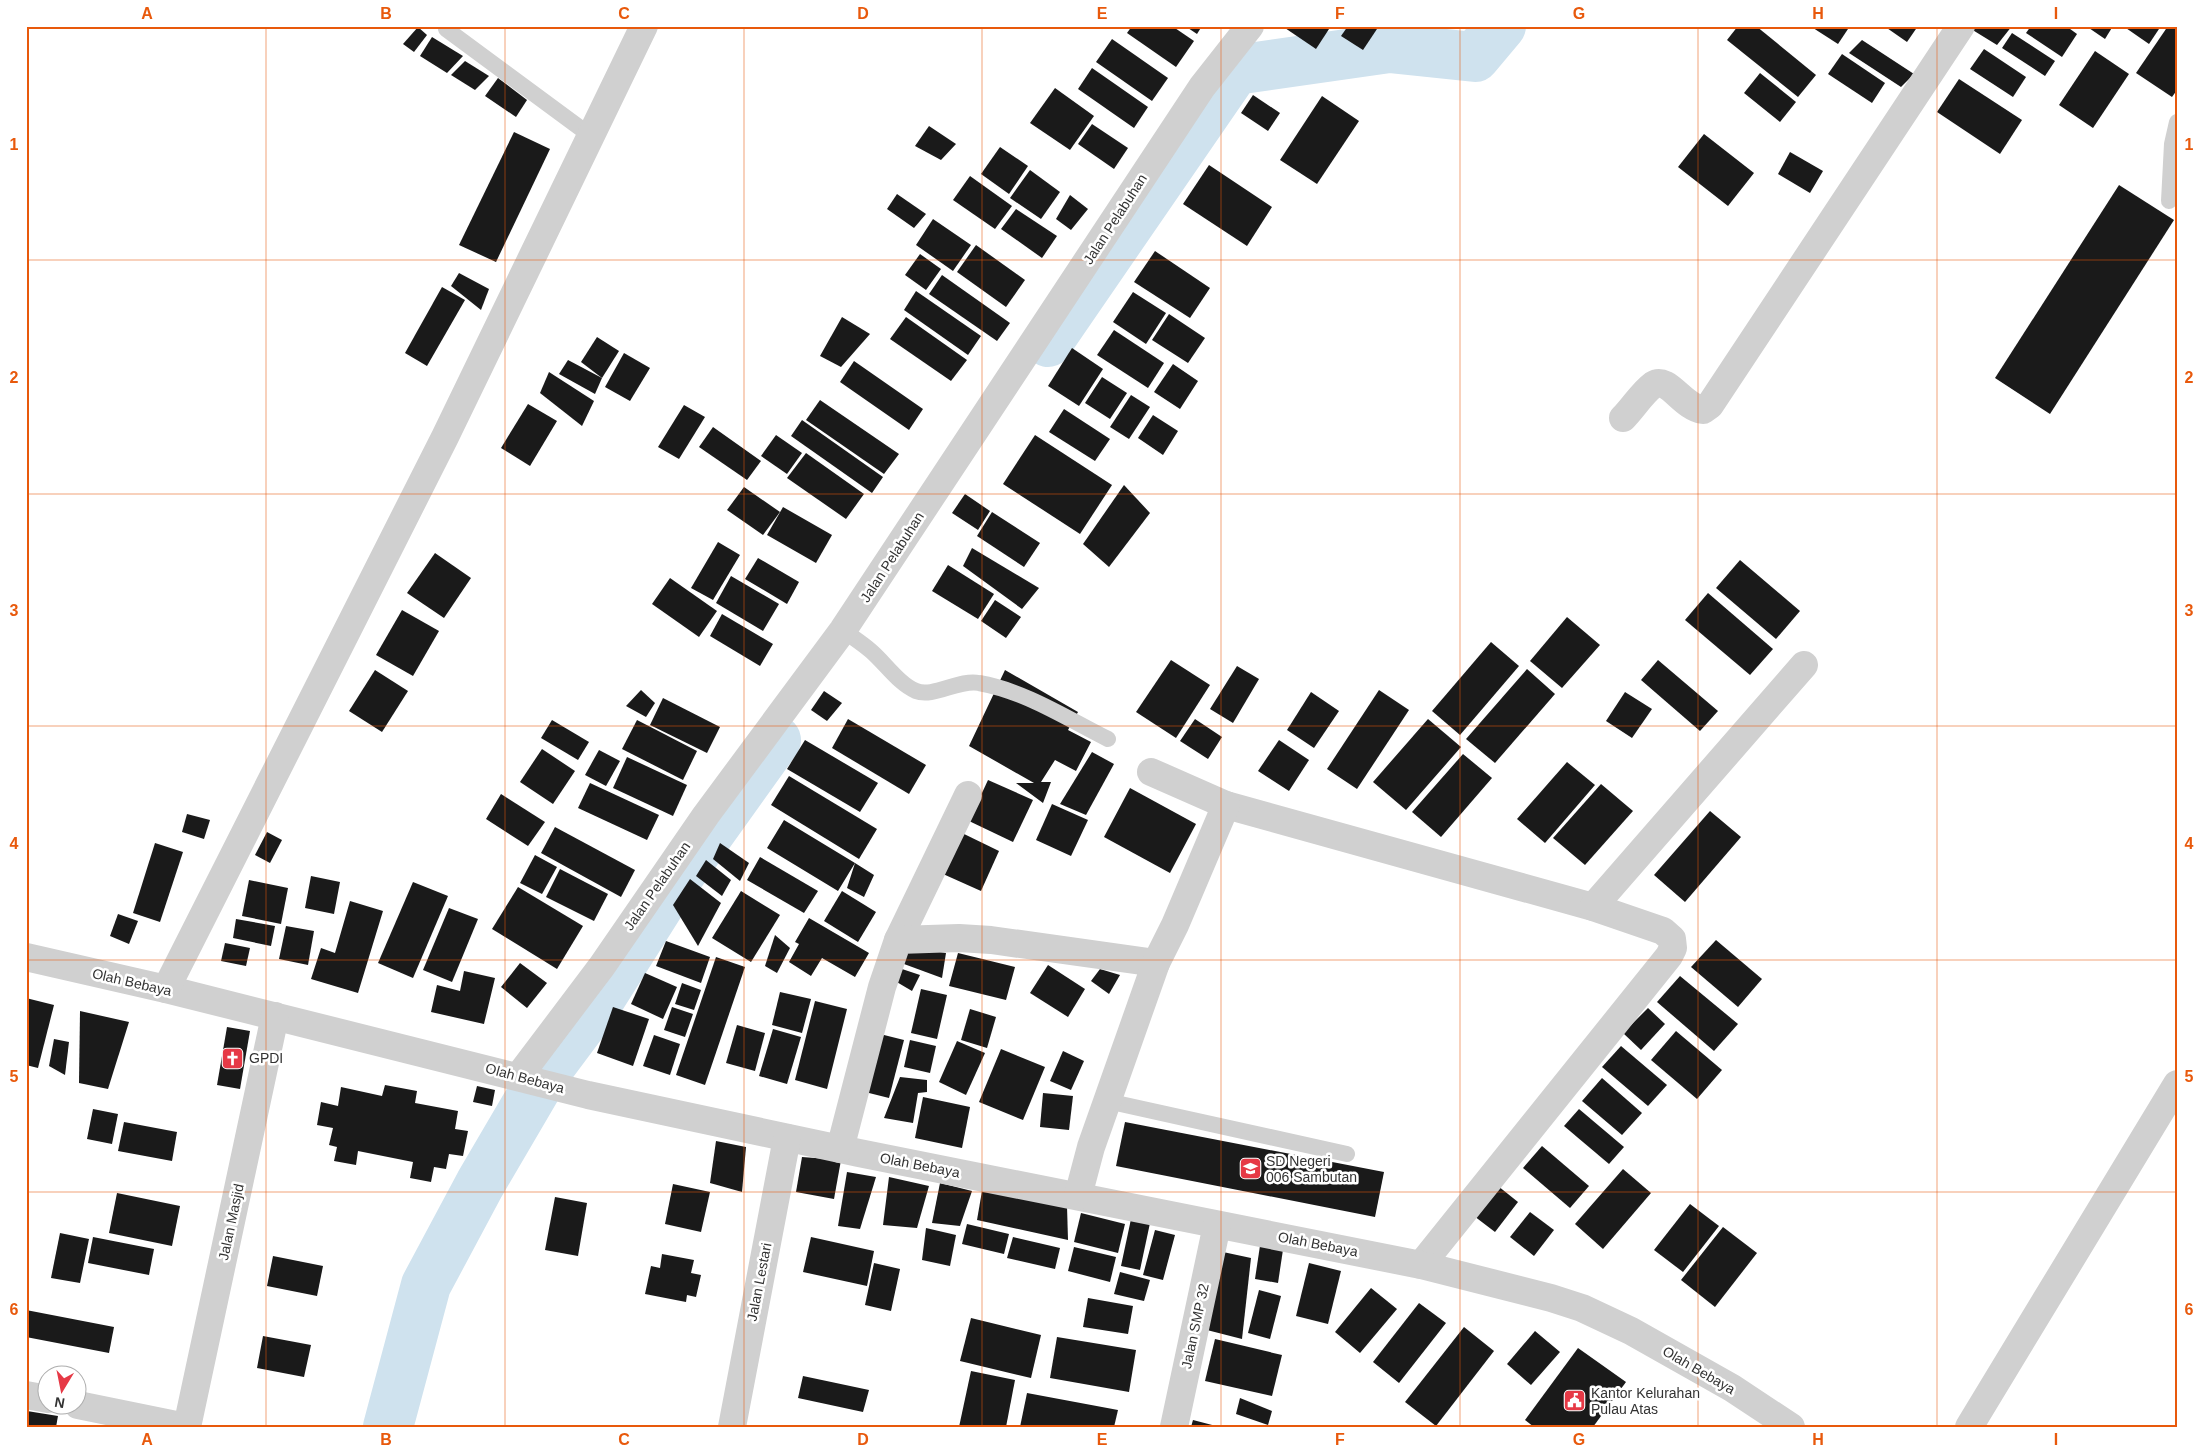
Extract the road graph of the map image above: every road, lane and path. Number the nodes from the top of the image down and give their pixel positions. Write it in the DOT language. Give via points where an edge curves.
graph roads {
  1 [pos="644,26"];
  2 [pos="1250,26"];
  3 [pos="1961,26"];
  4 [pos="446,29"];
  5 [pos="2177,122"];
  6 [pos="591,136"];
  7 [pos="2170,201"];
  8 [pos="1623,418"];
  9 [pos="847,633"];
  10 [pos="1804,665"];
  11 [pos="1108,739"];
  12 [pos="1151,772"];
  13 [pos="968,795"];
  14 [pos="1226,805"];
  15 [pos="1593,907"];
  16 [pos="898,940"];
  17 [pos="26,957"];
  18 [pos="1156,963"];
  19 [pos="166,989"];
  20 [pos="275,1016"];
  21 [pos="526,1078"];
  22 [pos="2177,1084"];
  23 [pos="1108,1101"];
  24 [pos="787,1138"];
  25 [pos="840,1148"];
  26 [pos="1348,1154"];
  27 [pos="1078,1196"];
  28 [pos="1217,1225"];
  29 [pos="1421,1264"];
  30 [pos="88,1407"];
  31 [pos="186,1427"];
  32 [pos="732,1427"];
  33 [pos="1174,1427"];
  34 [pos="1791,1427"];
  35 [pos="1969,1427"];
  1 -- 6 [label="street"];
  2 -- 9 [label="street, Jalan Pelabuhan" via="1202,87"];
  3 -- 8 [label="street" via="1710,404 1703,410 1693,409 1670,386 1654,384"];
  4 -- 6 [label="lane"];
  5 -- 7 [label="lane" via="2172,144"];
  6 -- 19 [label="street" via="441,446"];
  9 -- 11 [label="lane" via="908,687 918,692 977,682 1014,692"];
  9 -- 21 [label="street, Jalan Pelabuhan" via="706,815"];
  10 -- 15 [label="street"];
  12 -- 14 [label="street"];
  13 -- 16 [label="street"];
  14 -- 15 [label="street"];
  14 -- 18 [label="street"];
  15 -- 29 [label="street" via="1663,931 1672,939 1673,948"];
  16 -- 18 [label="street" via="991,940"];
  16 -- 25 [label="street" via="882,987"];
  17 -- 19 [label="street, Olah Bebaya"];
  18 -- 23 [label="street"];
  19 -- 20 [label="street, Olah Bebaya"];
  20 -- 21 [label="street, Olah Bebaya"];
  20 -- 31 [label="street, Jalan Masjid"];
  21 -- 24 [label="street, Olah Bebaya" via="588,1095"];
  22 -- 35 [label="street"];
  23 -- 26 [label="lane"];
  23 -- 27 [label="street"];
  24 -- 25 [label="street, Olah Bebaya"];
  24 -- 32 [label="street, Jalan Lestari"];
  25 -- 27 [label="street, Olah Bebaya"];
  27 -- 28 [label="street, Olah Bebaya"];
  28 -- 29 [label="street, Olah Bebaya"];
  28 -- 33 [label="street, Jalan SMP 32"];
  29 -- 34 [label="street, Olah Bebaya" via="1551,1298 1604,1318 1732,1388"];
  30 -- 31 [label="street"];
}
